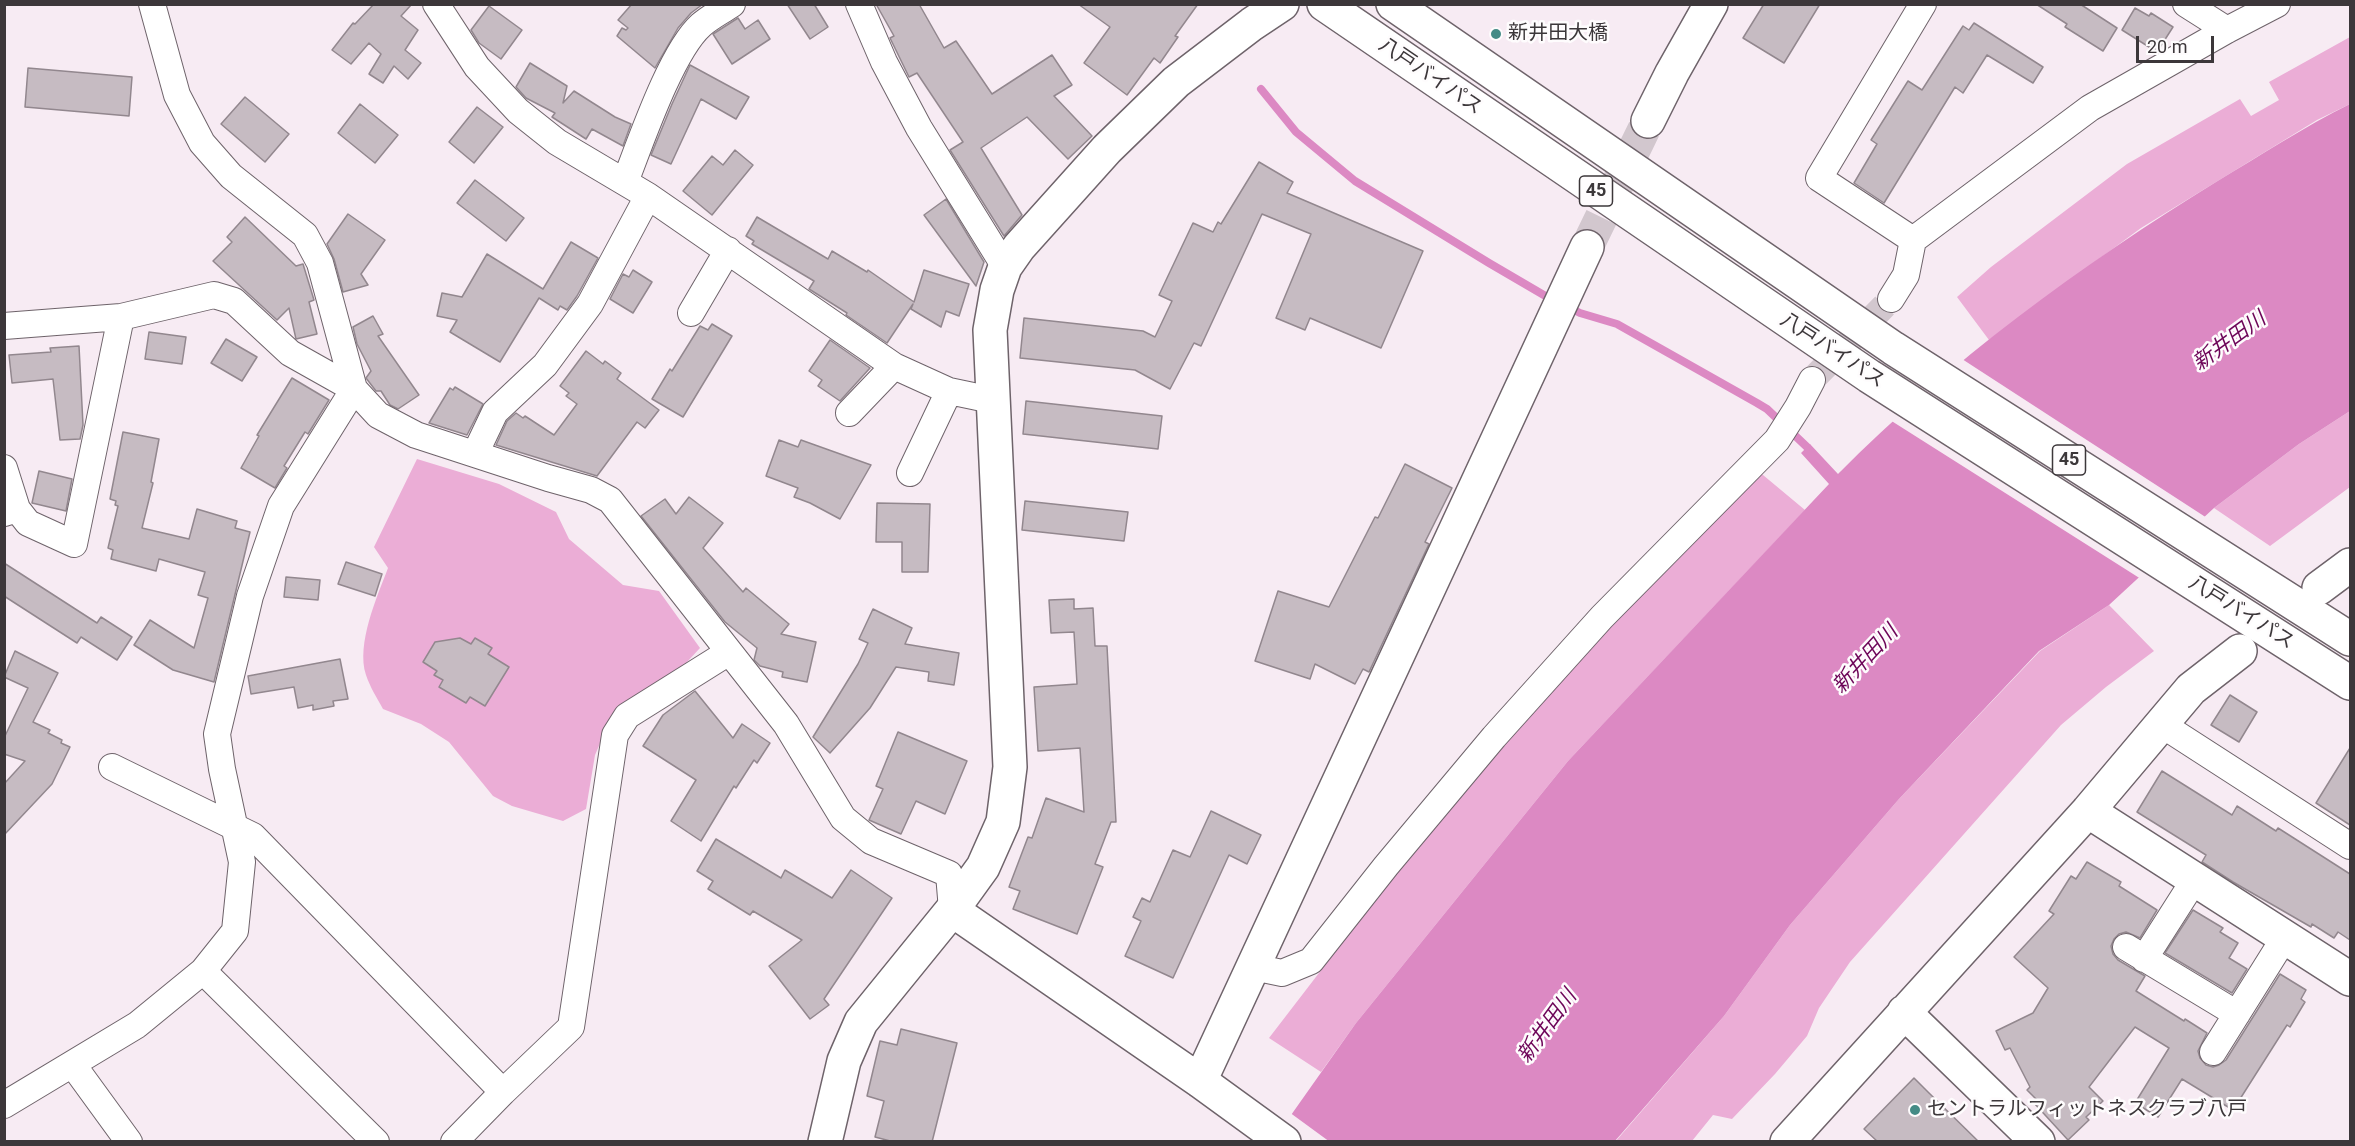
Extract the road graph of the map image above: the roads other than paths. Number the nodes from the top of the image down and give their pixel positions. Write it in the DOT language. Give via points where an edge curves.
graph roads {
  1 [pos="152,4"];
  2 [pos="436,4"];
  3 [pos="732,4"];
  4 [pos="859,4"];
  5 [pos="1282,4"];
  6 [pos="1324,4"];
  7 [pos="1393,4"];
  8 [pos="1711,4"];
  9 [pos="1923,4"];
  10 [pos="2186,4"];
  11 [pos="2277,4"];
  12 [pos="2227,30"];
  13 [pos="1648,121"];
  14 [pos="625,182"];
  15 [pos="648,196"];
  16 [pos="1913,240"];
  17 [pos="1587,247"];
  18 [pos="728,250"];
  19 [pos="1005,267"];
  20 [pos="1891,298"];
  21 [pos="691,313"];
  22 [pos="121,317"];
  23 [pos="4,326"];
  24 [pos="894,366"];
  25 [pos="1812,380"];
  26 [pos="354,389"];
  27 [pos="949,391"];
  28 [pos="992,400"];
  29 [pos="849,413"];
  30 [pos="475,454"];
  31 [pos="4,468"];
  32 [pos="910,473"];
  33 [pos="11,511"];
  34 [pos="2350,565"];
  35 [pos="2319,588"];
  36 [pos="2350,639"];
  37 [pos="2240,651"];
  38 [pos="729,652"];
  39 [pos="2350,682"];
  40 [pos="2161,724"];
  41 [pos="112,767"];
  42 [pos="2088,811"];
  43 [pos="235,827"];
  44 [pos="2350,846"];
  45 [pos="2195,879"];
  46 [pos="952,910"];
  47 [pos="2285,937"];
  48 [pos="1253,967"];
  49 [pos="202,971"];
  50 [pos="2350,979"];
  51 [pos="1904,1012"];
  52 [pos="2236,1014"];
  53 [pos="2213,1052"];
  54 [pos="73,1065"];
  55 [pos="1200,1081"];
  56 [pos="503,1092"];
  57 [pos="4,1105"];
  58 [pos="129,1142"];
  59 [pos="375,1142"];
  60 [pos="454,1142"];
  61 [pos="825,1142"];
  62 [pos="1284,1142"];
  63 [pos="1787,1142"];
  64 [pos="2038,1142"];
  1 -- 26 [label="street" via="177,94 202,143 231,176 305,236 320,263"];
  2 -- 14 [label="street" via="477,67 518,111 557,142"];
  3 -- 14 [label="street" via="701,25 684,48"];
  4 -- 19 [label="street" via="914,119"];
  5 -- 19 [label="main road" via="1176,82 1107,149 1018,247"];
  6 -- 39 [label="main road, 八戸バイパス / 45" via="1869,376"];
  7 -- 36 [label="main road, 八戸バイパス / 45" via="1893,348"];
  8 -- 13 [label="main road"];
  9 -- 16 [label="street" via="1819,178"];
  10 -- 12 [label="street"];
  11 -- 12 [label="street"];
  12 -- 16 [label="street" via="2090,108"];
  14 -- 15 [label="street"];
  15 -- 18 [label="street"];
  15 -- 30 [label="street" via="590,304 545,365 495,412"];
  16 -- 20 [label="street" via="1906,275"];
  17 -- 48 [label="main road"];
  18 -- 21 [label="street"];
  18 -- 24 [label="street"];
  19 -- 28 [label="main road" via="990,330"];
  22 -- 23 [label="street"];
  22 -- 26 [label="street" via="214,295 234,301 290,353"];
  22 -- 33 [label="street" via="74,544"];
  24 -- 27 [label="street"];
  24 -- 29 [label="street"];
  25 -- 48 [label="street" via="1777,440 1602,617 1494,737 1311,961 1282,974"];
  26 -- 30 [label="street" via="378,415 416,435"];
  26 -- 43 [label="street" via="281,506 249,596 217,734"];
  27 -- 28 [label="street"];
  27 -- 32 [label="street"];
  28 -- 46 [label="main road" via="1010,767 1004,822 983,867"];
  30 -- 38 [label="street" via="591,490 610,500"];
  31 -- 33 [label="street"];
  34 -- 35 [label="main road"];
  37 -- 40 [label="main road" via="2191,689"];
  38 -- 46 [label="street" via="786,724 843,818 872,841 949,874"];
  38 -- 56 [label="street" via="627,716 615,735 571,1027"];
  40 -- 42 [label="main road"];
  40 -- 44 [label="street"];
  41 -- 43 [label="street"];
  42 -- 45 [label="main road"];
  42 -- 51 [label="main road"];
  43 -- 49 [label="street" via="242,862 235,931"];
  43 -- 56 [label="street" via="253,836"];
  45 -- 47 [label="main road"];
  45 -- 52 [label="street" via="2135,953"];
  46 -- 55 [label="main road"];
  46 -- 61 [label="main road" via="861,1022 844,1061"];
  47 -- 50 [label="main road"];
  47 -- 52 [label="street"];
  48 -- 55 [label="main road"];
  49 -- 54 [label="street" via="137,1026"];
  49 -- 59 [label="street"];
  51 -- 63 [label="main road"];
  51 -- 64 [label="main road"];
  52 -- 53 [label="street"];
  54 -- 57 [label="street"];
  54 -- 58 [label="street"];
  55 -- 62 [label="main road"];
  56 -- 60 [label="street"];
}
